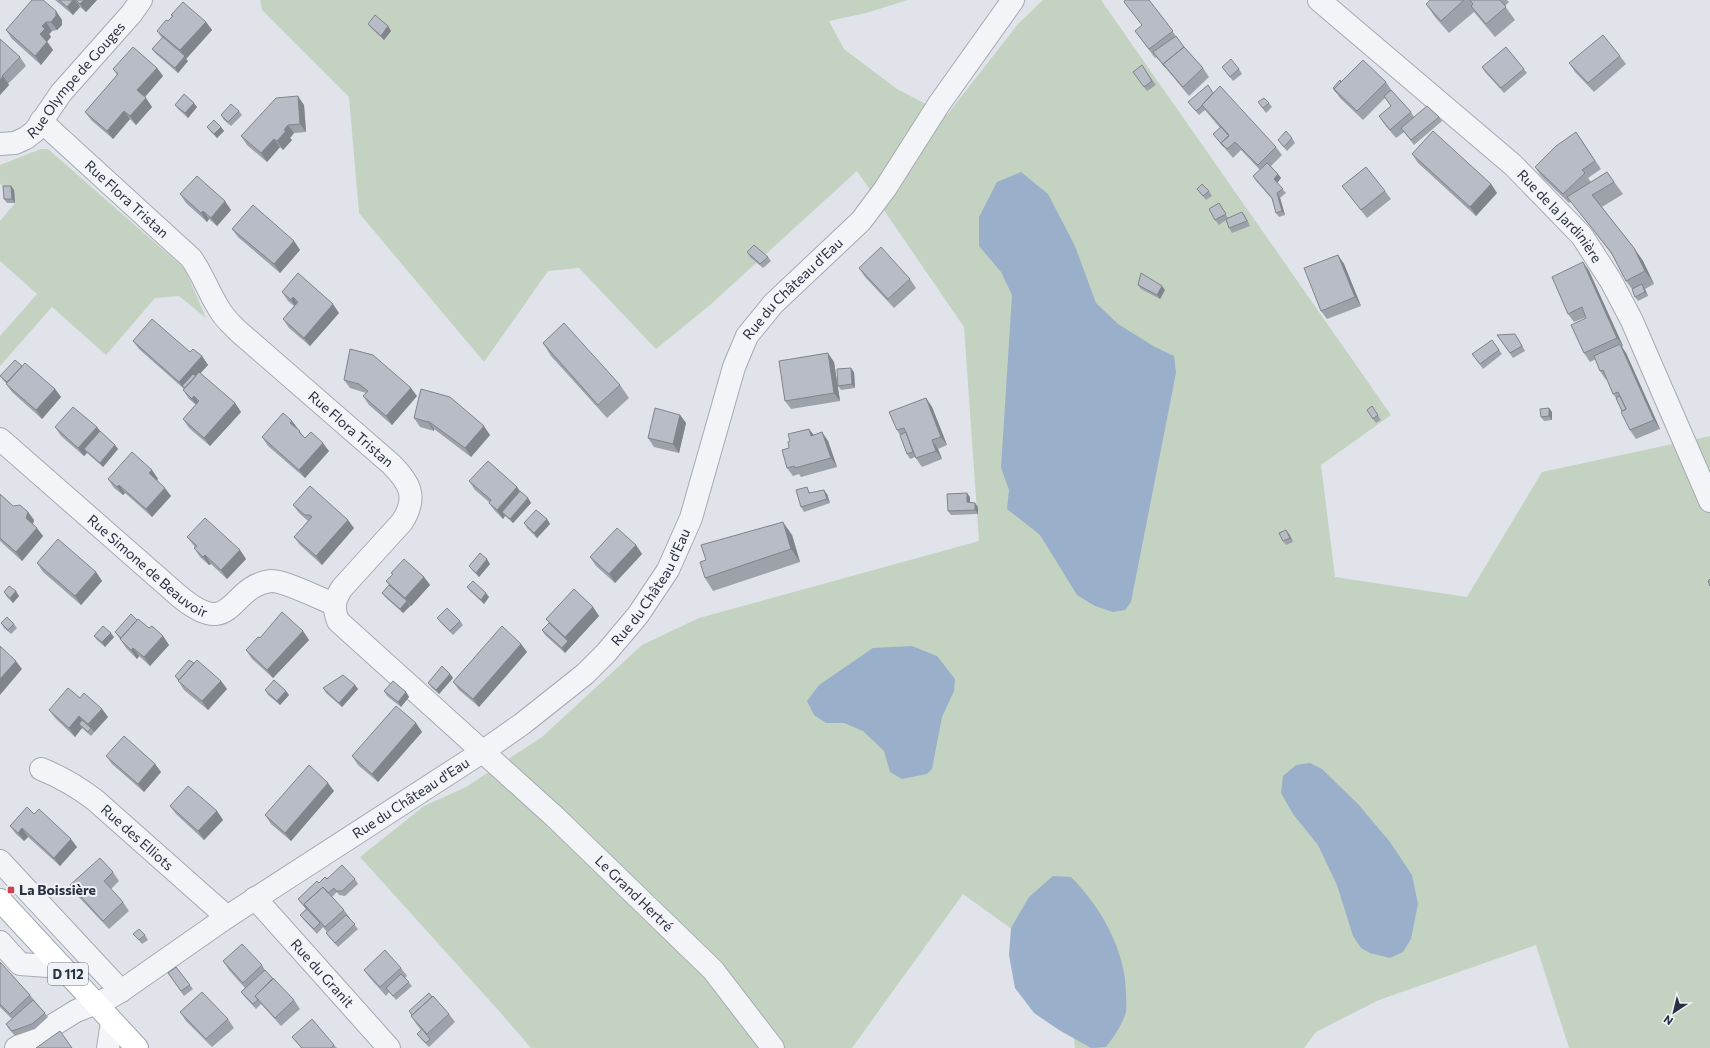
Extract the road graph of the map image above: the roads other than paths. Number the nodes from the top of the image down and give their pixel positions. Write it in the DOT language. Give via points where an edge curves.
graph roads {
  1 [pos="141,0"];
  2 [pos="1013,0"];
  3 [pos="1319,0"];
  4 [pos="41,122"];
  5 [pos="0,144"];
  6 [pos="0,439"];
  7 [pos="1710,501"];
  8 [pos="334,604"];
  9 [pos="482,752"];
  10 [pos="41,769"];
  11 [pos="0,861"];
  12 [pos="255,898"];
  13 [pos="0,900"];
  14 [pos="227,916"];
  15 [pos="0,942"];
  16 [pos="62,967"];
  17 [pos="121,991"];
  18 [pos="95,1004"];
  19 [pos="112,1022"];
  20 [pos="16,1048"];
  21 [pos="108,1048"];
  22 [pos="137,1048"];
  23 [pos="389,1048"];
  24 [pos="773,1048"];
  1 -- 4 [label="street, Rue Olympe de Gouges" via="132,14 61,93"];
  2 -- 9 [label="street, Rue du Château d'Eau" via="939,104 885,189 861,221 773,304 747,336 734,367 691,518 668,570 638,615 585,674"];
  3 -- 7 [label="street, Rue de la Jardinière" via="1513,165 1582,236 1611,281 1632,321"];
  4 -- 5 [label="street, Rue Olympe de Gouges" via="26,138 15,143"];
  4 -- 8 [label="street, Rue Flora Tristan" via="191,258 201,271 218,307 238,331 401,474 411,495 408,513 342,588"];
  6 -- 8 [label="street, Rue Simone de Beauvoir" via="179,596 203,613 223,612 249,591 272,581"];
  8 -- 9 [label="street" via="338,621"];
  9 -- 12 [label="street, Rue du Château d'Eau"];
  9 -- 24 [label="street, Le Grand Hertré" via="555,817 713,970"];
  10 -- 14 [label="street, Rue des Elliots" via="76,785 95,800"];
  11 -- 17 [label="street"];
  12 -- 14 [label="street, Rue du Château d'Eau"];
  12 -- 23 [label="street, Rue du Granit"];
  13 -- 16 [label="main road, D 112"];
  14 -- 17 [label="street, Rue du Château d'Eau"];
  15 -- 16 [label="street" via="20,964"];
  16 -- 18 [label="main road, D 112"];
  17 -- 18 [label="street, Rue du Château d'Eau"];
  18 -- 19 [label="main road, D 112"];
  18 -- 20 [label="street, Rue du Château d'Eau" via="76,1011"];
  19 -- 21 [label="street"];
  19 -- 22 [label="main road, D 112"];
}
